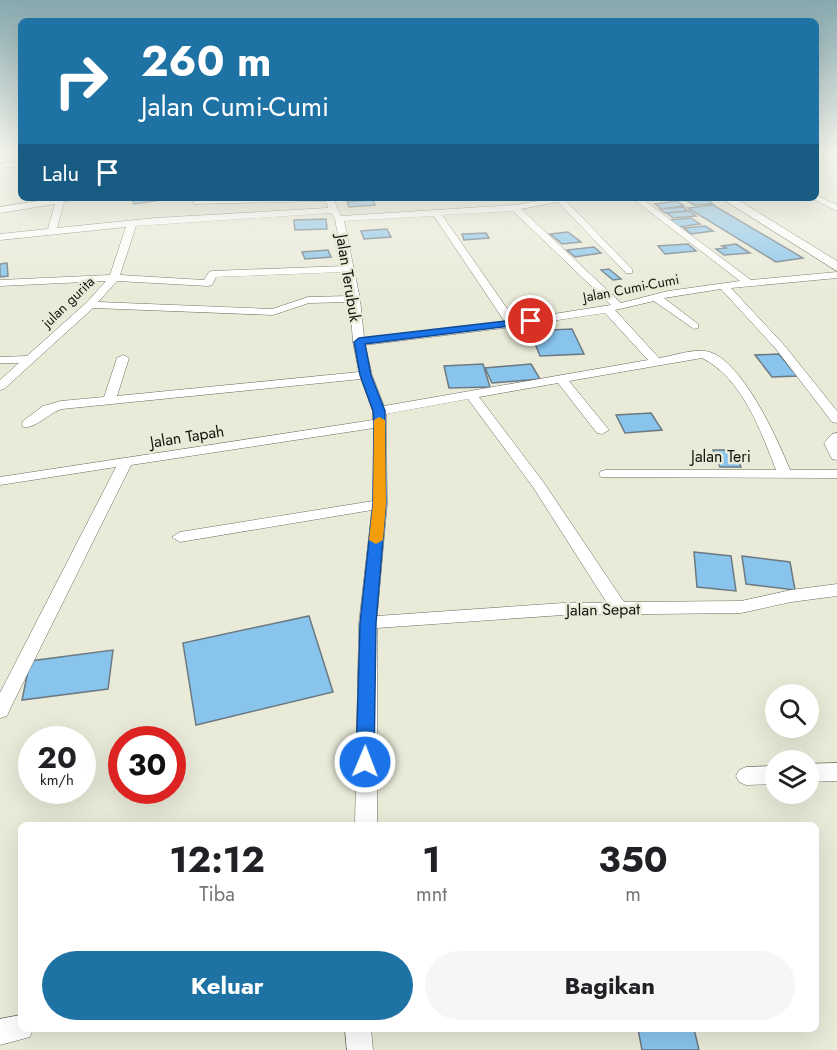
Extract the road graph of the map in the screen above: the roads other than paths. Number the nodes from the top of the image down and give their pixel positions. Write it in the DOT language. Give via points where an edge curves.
graph roads {
  1 [pos="822,200"];
  2 [pos="54,201"];
  3 [pos="60,201"];
  4 [pos="197,201"];
  5 [pos="219,201"];
  6 [pos="486,201"];
  7 [pos="553,201"];
  8 [pos="566,201"];
  9 [pos="640,201"];
  10 [pos="732,201"];
  11 [pos="332,206"];
  12 [pos="515,208"];
  13 [pos="837,208"];
  14 [pos="493,209"];
  15 [pos="0,210"];
  16 [pos="435,213"];
  17 [pos="205,217"];
  18 [pos="132,223"];
  19 [pos="52,231"];
  20 [pos="0,237"];
  21 [pos="837,267"];
  22 [pos="348,269"];
  23 [pos="629,271"];
  24 [pos="837,275"];
  25 [pos="114,278"];
  26 [pos="0,283"];
  27 [pos="748,283"];
  28 [pos="723,286"];
  29 [pos="657,298"];
  30 [pos="355,299"];
  31 [pos="90,305"];
  32 [pos="613,308"];
  33 [pos="512,324"];
  34 [pos="694,326"];
  35 [pos="359,342"];
  36 [pos="123,358"];
  37 [pos="30,359"];
  38 [pos="0,360"];
  39 [pos="655,361"];
  40 [pos="366,375"];
  41 [pos="561,379"];
  42 [pos="0,386"];
  43 [pos="472,396"];
  44 [pos="109,400"];
  45 [pos="379,417"];
  46 [pos="837,419"];
  47 [pos="28,424"];
  48 [pos="602,430"];
  49 [pos="837,437"];
  50 [pos="837,456"];
  51 [pos="126,462"];
  52 [pos="606,474"];
  53 [pos="785,474"];
  54 [pos="837,474"];
  55 [pos="0,481"];
  56 [pos="380,504"];
  57 [pos="180,537"];
  58 [pos="837,590"];
  59 [pos="620,609"];
  60 [pos="368,623"];
  61 [pos="0,711"];
  62 [pos="837,772"];
  63 [pos="819,773"];
  64 [pos="765,775"];
  65 [pos="746,776"];
  66 [pos="366,822"];
  67 [pos="18,1029"];
  68 [pos="0,1032"];
  69 [pos="358,1032"];
  70 [pos="360,1050"];
  1 -- 13 [label="street"];
  2 -- 15 [label="street"];
  3 -- 19 [label="street"];
  4 -- 17 [label="street"];
  5 -- 11 [label="street"];
  6 -- 14 [label="street"];
  7 -- 12 [label="street"];
  8 -- 23 [label="street"];
  9 -- 27 [label="street"];
  10 -- 21 [label="main road"];
  11 -- 16 [label="street"];
  11 -- 17 [label="street"];
  11 -- 22 [label="street, Jalan Terubuk"];
  12 -- 14 [label="street"];
  12 -- 32 [label="street"];
  14 -- 16 [label="street"];
  16 -- 33 [label="street"];
  17 -- 18 [label="street"];
  18 -- 19 [label="street"];
  18 -- 25 [label="street, julan gurita"];
  19 -- 20 [label="street"];
  22 -- 25 [label="street" via="212,274 208,283"];
  22 -- 30 [label="street, Jalan Terubuk"];
  24 -- 27 [label="street, Jalan Cumi-Cumi"];
  25 -- 26 [label="street"];
  25 -- 31 [label="street, julan gurita"];
  27 -- 28 [label="street, Jalan Cumi-Cumi"];
  28 -- 29 [label="street, Jalan Cumi-Cumi"];
  28 -- 46 [label="street" via="780,347"];
  29 -- 32 [label="street, Jalan Cumi-Cumi"];
  29 -- 34 [label="street"];
  30 -- 31 [label="street" via="308,300 267,312"];
  30 -- 35 [label="street, Jalan Terubuk"];
  31 -- 37 [label="street, julan gurita"];
  32 -- 33 [label="street, Jalan Cumi-Cumi"];
  32 -- 39 [label="street"];
  33 -- 35 [label="street, Jalan Cumi-Cumi"];
  35 -- 40 [label="street, Jalan Terubuk"];
  36 -- 44 [label="street"];
  37 -- 38 [label="street"];
  37 -- 42 [label="street, julan gurita"];
  39 -- 41 [label="street, Jalan Tapah"];
  39 -- 53 [label="street, Jalan Tapah" via="699,354 717,361 764,424"];
  40 -- 44 [label="street"];
  40 -- 45 [label="street, Jalan Terubuk"];
  41 -- 43 [label="street, Jalan Tapah"];
  41 -- 48 [label="street"];
  43 -- 45 [label="street, Jalan Tapah"];
  43 -- 59 [label="street" via="539,486"];
  44 -- 47 [label="street" via="47,409"];
  45 -- 51 [label="street, Jalan Tapah"];
  45 -- 56 [label="street, Jalan Terubuk"];
  49 -- 50 [label="street" via="831,443"];
  51 -- 55 [label="street, Jalan Tapah"];
  51 -- 61 [label="street"];
  52 -- 53 [label="street, Jalan Teri"];
  53 -- 54 [label="street, Jalan Teri"];
  56 -- 57 [label="street"];
  56 -- 60 [label="street, Jalan Terubuk"];
  58 -- 59 [label="street, Jalan Sepat" via="741,607"];
  59 -- 60 [label="street, Jalan Sepat" via="562,609"];
  60 -- 66 [label="street, Jalan Terubuk"];
  62 -- 63 [label="street"];
  64 -- 65 [label="street"];
  67 -- 68 [label="street"];
  69 -- 70 [label="street"];
}
